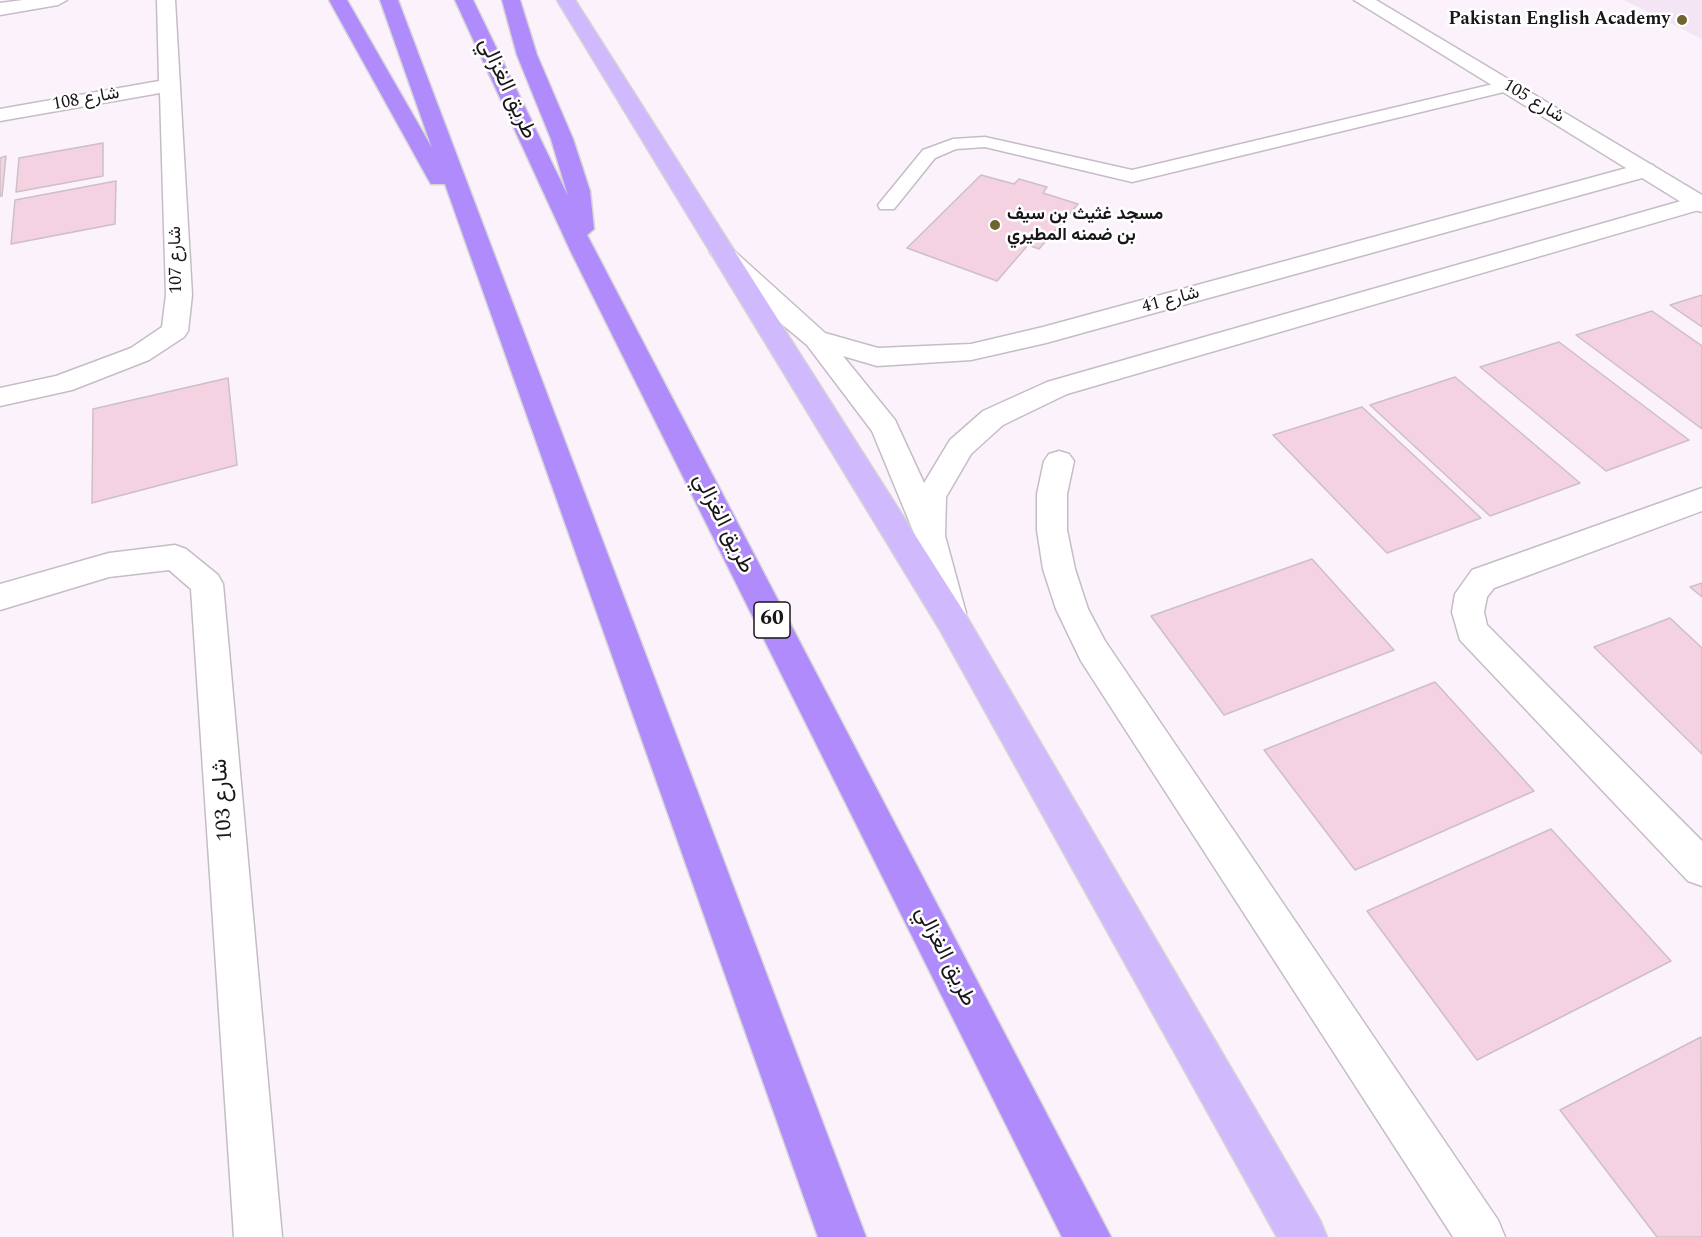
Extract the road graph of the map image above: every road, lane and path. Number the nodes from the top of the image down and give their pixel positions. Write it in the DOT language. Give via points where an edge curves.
graph roads {
  1 [pos="58,0"];
  2 [pos="166,0"];
  3 [pos="338,0"];
  4 [pos="389,0"];
  5 [pos="464,0"];
  6 [pos="511,0"];
  7 [pos="566,0"];
  8 [pos="1363,0"];
  9 [pos="0,9"];
  10 [pos="171,85"];
  11 [pos="1506,86"];
  12 [pos="0,115"];
  13 [pos="1645,170"];
  14 [pos="1701,203"];
  15 [pos="887,205"];
  16 [pos="584,252"];
  17 [pos="722,254"];
  18 [pos="486,261"];
  19 [pos="816,339"];
  20 [pos="0,397"];
  21 [pos="1059,461"];
  22 [pos="1702,500"];
  23 [pos="929,536"];
  24 [pos="0,597"];
  25 [pos="952,621"];
  26 [pos="1702,868"];
  27 [pos="258,1237"];
  28 [pos="842,1237"];
  29 [pos="1087,1237"];
  30 [pos="1304,1237"];
  31 [pos="1481,1237"];
  1 -- 9 [label="street"];
  2 -- 10 [label="street, شارع 107"];
  3 -- 18 [label="highway"];
  4 -- 18 [label="highway"];
  5 -- 16 [label="highway, طريق الغزالي / 60"];
  6 -- 16 [label="highway" via="527,55 579,191"];
  7 -- 17 [label="main road"];
  8 -- 11 [label="street, شارع 105"];
  10 -- 12 [label="street, شارع 108"];
  10 -- 20 [label="street, شارع 107" via="179,295 174,331 140,354 62,384"];
  11 -- 13 [label="street, شارع 105"];
  11 -- 15 [label="lane" via="1132,176 985,142 953,144 929,154"];
  13 -- 14 [label="street, شارع 105"];
  13 -- 19 [label="street, شارع 41" via="1046,335 971,352 877,357"];
  14 -- 23 [label="street" via="1057,388 993,418 960,447 930,497"];
  16 -- 29 [label="highway, طريق الغزالي / 60"];
  17 -- 19 [label="street, شارع 41"];
  17 -- 25 [label="main road"];
  18 -- 28 [label="highway"];
  19 -- 23 [label="street" via="885,427"];
  21 -- 31 [label="street" via="1052,494 1052,530 1072,609 1093,651"];
  22 -- 26 [label="street" via="1483,579 1471,594 1468,612 1472,631"];
  23 -- 25 [label="street"];
  24 -- 27 [label="street, شارع 103" via="109,565 175,557 207,584"];
  25 -- 30 [label="main road"];
}
